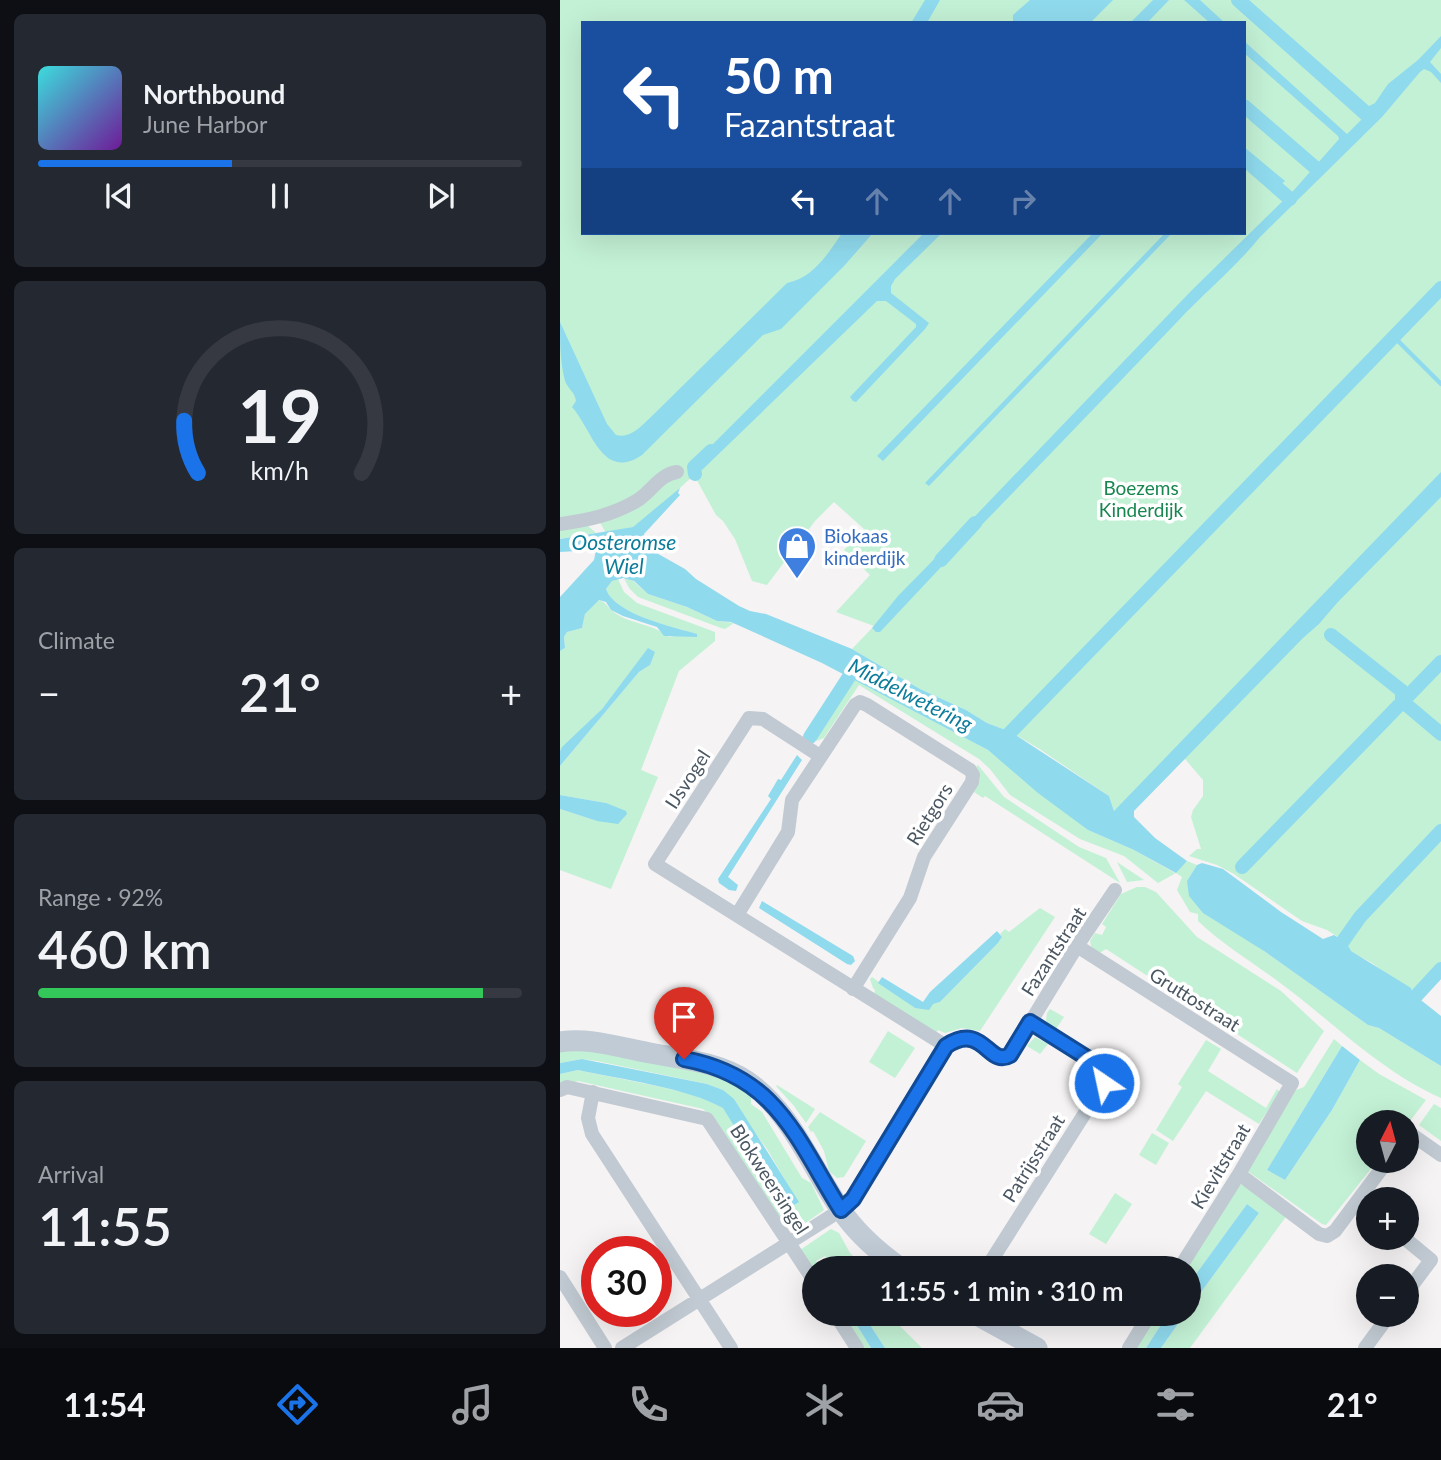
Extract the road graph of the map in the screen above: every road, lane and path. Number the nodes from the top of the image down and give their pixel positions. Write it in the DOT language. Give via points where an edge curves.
graph roads {
  1 [pos="677,472"];
  2 [pos="560,524"];
  3 [pos="820,756"];
  4 [pos="1115,890"];
  5 [pos="737,915"];
  6 [pos="1077,946"];
  7 [pos="853,989"];
  8 [pos="1030,1022"];
  9 [pos="560,1042"];
  10 [pos="946,1046"];
  11 [pos="1292,1083"];
  12 [pos="560,1090"];
  13 [pos="593,1092"];
  14 [pos="1419,1141"];
  15 [pos="1441,1156"];
  16 [pos="1239,1174"];
  17 [pos="841,1210"];
  18 [pos="1356,1212"];
  19 [pos="789,1242"];
  20 [pos="1419,1250"];
  21 [pos="885,1256"];
  22 [pos="994,1256"];
  23 [pos="1187,1256"];
  24 [pos="802,1262"];
  25 [pos="1419,1276"];
  26 [pos="560,1277"];
  27 [pos="700,1298"];
  28 [pos="843,1326"];
  29 [pos="997,1326"];
  30 [pos="1143,1326"];
  31 [pos="1380,1327"];
  32 [pos="605,1348"];
  33 [pos="622,1348"];
  34 [pos="731,1348"];
  35 [pos="857,1348"];
  36 [pos="1037,1348"];
  37 [pos="1129,1348"];
  38 [pos="1365,1348"];
  1 -- 2 [label="street" via="665,475 641,498 615,513"];
  3 -- 5 [label="street, Rietgors" via="792,800 788,832"];
  3 -- 5 [label="street, IJsvogel" via="763,719 749,718 655,864"];
  3 -- 7 [label="street, Rietgors" via="860,702 973,775 924,857 910,898"];
  4 -- 6 [label="street, Fazantstraat"];
  5 -- 7 [label="street"];
  6 -- 8 [label="street, Fazantstraat"];
  6 -- 11 [label="street, Gruttostraat"];
  7 -- 10 [label="street"];
  8 -- 10 [label="street, Fazantstraat" via="1005,1058 969,1038"];
  8 -- 22 [label="street, Patrijsstraat" via="1106,1074"];
  9 -- 17 [label="street" via="587,1041 704,1063 745,1080 778,1109"];
  10 -- 17 [label="street" via="853,1199"];
  11 -- 16 [label="street, Kievitstraat"];
  12 -- 13 [label="street, Blokweersingel"];
  13 -- 19 [label="street, Blokweersingel" via="707,1119"];
  13 -- 27 [label="street" via="592,1135"];
  14 -- 15 [label="street"];
  16 -- 18 [label="street" via="1319,1234 1328,1236"];
  16 -- 23 [label="street, Kievitstraat"];
  17 -- 19 [label="street"];
  17 -- 21 [label="street"];
  19 -- 24 [label="street, Blokweersingel"];
  19 -- 27 [label="street"];
  20 -- 25 [label="street" via="1431,1260"];
  26 -- 32 [label="street"];
  27 -- 33 [label="street"];
  27 -- 34 [label="street"];
  28 -- 35 [label="street"];
  29 -- 36 [label="street"];
  30 -- 37 [label="street"];
  31 -- 38 [label="street"];
}
